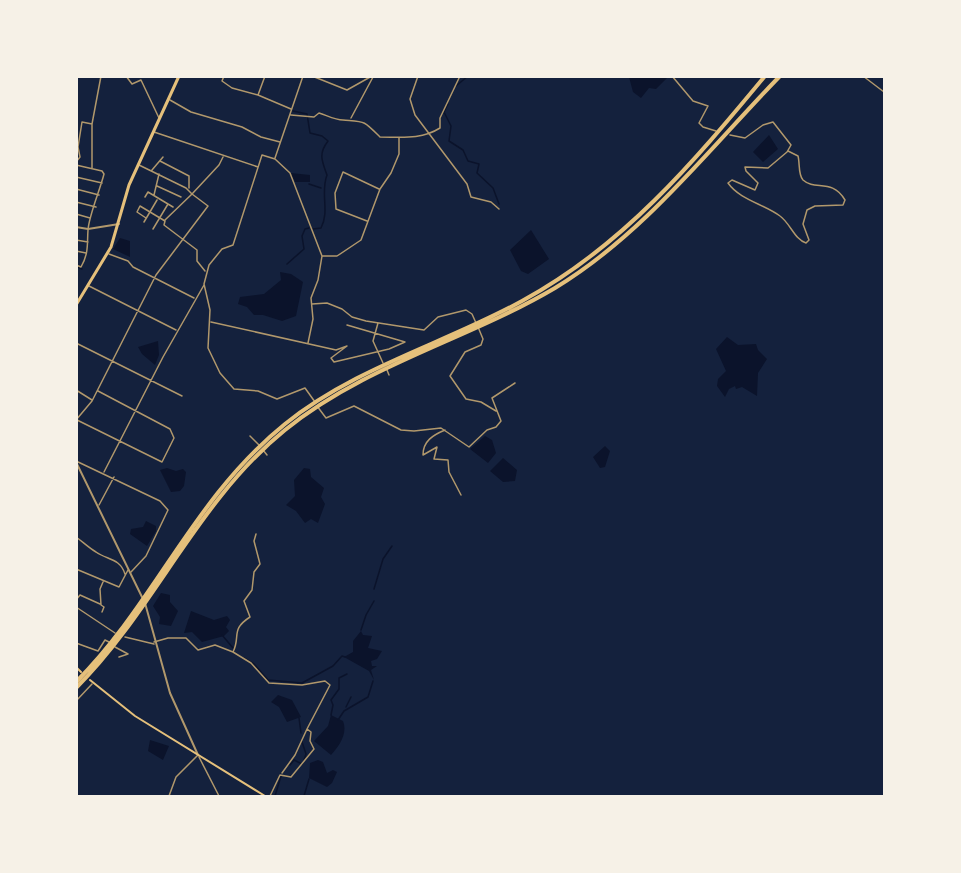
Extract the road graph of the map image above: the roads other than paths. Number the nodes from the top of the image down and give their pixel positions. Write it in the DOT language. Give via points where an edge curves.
graph roads {
  1 [pos="101,76"];
  2 [pos="126,76"];
  3 [pos="179,76"];
  4 [pos="224,76"];
  5 [pos="265,76"];
  6 [pos="303,76"];
  7 [pos="312,76"];
  8 [pos="373,76"];
  9 [pos="418,76"];
  10 [pos="460,76"];
  11 [pos="765,76"];
  12 [pos="780,76"];
  13 [pos="863,76"];
  14 [pos="672,77"];
  15 [pos="885,92"];
  16 [pos="258,95"];
  17 [pos="168,100"];
  18 [pos="292,110"];
  19 [pos="291,115"];
  20 [pos="160,119"];
  21 [pos="351,119"];
  22 [pos="92,124"];
  23 [pos="716,131"];
  24 [pos="154,132"];
  25 [pos="429,135"];
  26 [pos="730,135"];
  27 [pos="399,137"];
  28 [pos="280,142"];
  29 [pos="788,152"];
  30 [pos="163,157"];
  31 [pos="224,157"];
  32 [pos="275,159"];
  33 [pos="160,161"];
  34 [pos="76,163"];
  35 [pos="139,165"];
  36 [pos="259,167"];
  37 [pos="92,168"];
  38 [pos="152,170"];
  39 [pos="159,174"];
  40 [pos="76,177"];
  41 [pos="102,183"];
  42 [pos="157,186"];
  43 [pos="76,189"];
  44 [pos="189,189"];
  45 [pos="380,189"];
  46 [pos="192,194"];
  47 [pos="99,195"];
  48 [pos="154,195"];
  49 [pos="145,197"];
  50 [pos="181,197"];
  51 [pos="158,198"];
  52 [pos="76,202"];
  53 [pos="168,204"];
  54 [pos="96,207"];
  55 [pos="173,207"];
  56 [pos="498,209"];
  57 [pos="150,212"];
  58 [pos="76,214"];
  59 [pos="92,218"];
  60 [pos="146,218"];
  61 [pos="160,218"];
  62 [pos="165,221"];
  63 [pos="368,221"];
  64 [pos="144,222"];
  65 [pos="119,224"];
  66 [pos="76,227"];
  67 [pos="88,229"];
  68 [pos="153,229"];
  69 [pos="183,239"];
  70 [pos="76,240"];
  71 [pos="89,243"];
  72 [pos="76,250"];
  73 [pos="87,253"];
  74 [pos="108,253"];
  75 [pos="322,256"];
  76 [pos="76,265"];
  77 [pos="205,272"];
  78 [pos="154,277"];
  79 [pos="204,284"];
  80 [pos="88,285"];
  81 [pos="195,299"];
  82 [pos="312,304"];
  83 [pos="76,305"];
  84 [pos="138,310"];
  85 [pos="210,322"];
  86 [pos="379,323"];
  87 [pos="347,326"];
  88 [pos="177,331"];
  89 [pos="375,333"];
  90 [pos="76,343"];
  91 [pos="308,344"];
  92 [pos="378,351"];
  93 [pos="111,359"];
  94 [pos="383,363"];
  95 [pos="387,370"];
  96 [pos="389,375"];
  97 [pos="151,379"];
  98 [pos="515,382"];
  99 [pos="76,390"];
  100 [pos="97,391"];
  101 [pos="182,396"];
  102 [pos="92,401"];
  103 [pos="135,410"];
  104 [pos="497,411"];
  105 [pos="77,420"];
  106 [pos="446,430"];
  107 [pos="250,436"];
  108 [pos="120,441"];
  109 [pos="267,455"];
  110 [pos="76,462"];
  111 [pos="104,472"];
  112 [pos="114,477"];
  113 [pos="461,495"];
  114 [pos="98,506"];
  115 [pos="203,514"];
  116 [pos="256,534"];
  117 [pos="76,537"];
  118 [pos="76,569"];
  119 [pos="129,569"];
  120 [pos="130,573"];
  121 [pos="125,574"];
  122 [pos="104,581"];
  123 [pos="76,600"];
  124 [pos="101,605"];
  125 [pos="140,605"];
  126 [pos="76,607"];
  127 [pos="102,612"];
  128 [pos="115,633"];
  129 [pos="125,637"];
  130 [pos="76,643"];
  131 [pos="154,643"];
  132 [pos="233,652"];
  133 [pos="119,657"];
  134 [pos="77,668"];
  135 [pos="81,672"];
  136 [pos="90,680"];
  137 [pos="76,682"];
  138 [pos="93,683"];
  139 [pos="76,688"];
  140 [pos="76,701"];
  141 [pos="307,729"];
  142 [pos="192,744"];
  143 [pos="187,748"];
  144 [pos="199,756"];
  145 [pos="282,774"];
  146 [pos="169,796"];
  147 [pos="219,796"];
  148 [pos="265,796"];
  149 [pos="270,796"];
  1 -- 22 [label="street"];
  2 -- 20 [label="street" via="132,84 141,80"];
  3 -- 17 [label="main road"];
  4 -- 16 [label="street" via="222,81 232,88"];
  5 -- 16 [label="street"];
  6 -- 18 [label="street"];
  7 -- 8 [label="street" via="347,90"];
  8 -- 21 [label="street"];
  9 -- 25 [label="street" via="410,99 415,115"];
  10 -- 25 [label="street" via="440,118 440,128"];
  11 -- 115 [label="highway" via="675,182 600,251 522,302 365,374 317,401 255,450"];
  12 -- 115 [label="highway" via="662,202 603,255 524,305 366,378 320,404 258,453"];
  13 -- 15 [label="street"];
  14 -- 23 [label="street" via="693,101 708,106 699,123"];
  16 -- 18 [label="street"];
  17 -- 20 [label="main road"];
  17 -- 28 [label="street" via="191,112 242,126"];
  18 -- 19 [label="street"];
  19 -- 21 [label="street" via="314,117 319,113"];
  19 -- 28 [label="street"];
  20 -- 24 [label="main road"];
  21 -- 27 [label="street" via="370,124 380,137"];
  22 -- 34 [label="street" via="82,122 80,157"];
  22 -- 37 [label="street"];
  24 -- 31 [label="street"];
  24 -- 35 [label="main road"];
  25 -- 27 [label="street"];
  25 -- 56 [label="street" via="466,184 471,197 491,202"];
  26 -- 29 [label="street" via="745,138 773,122 790,142"];
  27 -- 45 [label="street" via="399,153"];
  28 -- 32 [label="street"];
  29 -- 29 [label="street" via="798,156 801,177 830,186 845,200 843,205 807,210 803,224 809,240 806,243 779,215 728,183 732,180 755,190 759,183 746,167 768,168"];
  30 -- 33 [label="street"];
  31 -- 36 [label="street"];
  31 -- 46 [label="street"];
  32 -- 36 [label="street" via="262,155"];
  32 -- 75 [label="street" via="290,173"];
  33 -- 38 [label="street"];
  33 -- 44 [label="street" via="189,176"];
  34 -- 37 [label="street"];
  35 -- 38 [label="street"];
  35 -- 65 [label="main road"];
  36 -- 77 [label="street" via="233,245 222,249"];
  37 -- 41 [label="street" via="102,171"];
  38 -- 39 [label="street"];
  39 -- 42 [label="street"];
  39 -- 44 [label="street"];
  40 -- 41 [label="street"];
  41 -- 47 [label="street"];
  42 -- 48 [label="street"];
  42 -- 50 [label="street"];
  43 -- 47 [label="street"];
  44 -- 46 [label="street"];
  45 -- 63 [label="street"];
  45 -- 63 [label="street" via="343,172 335,193 336,209"];
  46 -- 62 [label="street"];
  46 -- 69 [label="street" via="208,206"];
  47 -- 54 [label="street"];
  48 -- 49 [label="street" via="148,192"];
  48 -- 51 [label="street"];
  51 -- 53 [label="street"];
  51 -- 57 [label="street"];
  52 -- 54 [label="street"];
  53 -- 55 [label="street"];
  53 -- 61 [label="street"];
  54 -- 59 [label="street"];
  57 -- 60 [label="street"];
  57 -- 60 [label="street" via="140,206 137,212"];
  57 -- 61 [label="street"];
  58 -- 59 [label="street"];
  59 -- 67 [label="street"];
  60 -- 64 [label="street"];
  61 -- 62 [label="street"];
  61 -- 68 [label="street"];
  62 -- 69 [label="street" via="164,225"];
  63 -- 75 [label="street" via="357,244 337,256"];
  65 -- 67 [label="street"];
  65 -- 74 [label="main road"];
  66 -- 67 [label="street"];
  67 -- 71 [label="street"];
  69 -- 77 [label="street" via="197,250 197,261"];
  69 -- 78 [label="street"];
  70 -- 71 [label="street"];
  71 -- 73 [label="street"];
  72 -- 73 [label="street"];
  73 -- 76 [label="street" via="81,267"];
  74 -- 78 [label="street"];
  74 -- 80 [label="main road"];
  75 -- 82 [label="street"];
  77 -- 79 [label="street"];
  78 -- 81 [label="street"];
  78 -- 84 [label="street"];
  79 -- 81 [label="street"];
  79 -- 85 [label="street"];
  80 -- 83 [label="main road"];
  80 -- 84 [label="street"];
  81 -- 88 [label="street"];
  82 -- 86 [label="street" via="327,303 352,317"];
  82 -- 91 [label="street"];
  84 -- 88 [label="street"];
  84 -- 93 [label="street"];
  85 -- 91 [label="street"];
  85 -- 106 [label="street" via="208,348 234,389 258,391 277,399 305,388 328,418 357,406 401,430 437,426"];
  86 -- 89 [label="street"];
  86 -- 104 [label="street" via="424,330 438,317 466,310 472,314 482,345 462,355 450,376 466,399"];
  87 -- 89 [label="street"];
  88 -- 97 [label="street"];
  89 -- 92 [label="street" via="373,340"];
  89 -- 92 [label="street" via="405,342"];
  90 -- 93 [label="street"];
  91 -- 92 [label="street" via="336,350 347,346 331,358 334,362"];
  92 -- 94 [label="street"];
  93 -- 97 [label="street"];
  93 -- 100 [label="street"];
  95 -- 96 [label="street"];
  97 -- 101 [label="street"];
  97 -- 103 [label="street"];
  98 -- 104 [label="street" via="503,393 494,394 492,402"];
  99 -- 102 [label="street"];
  100 -- 102 [label="street"];
  100 -- 103 [label="street"];
  102 -- 105 [label="street"];
  103 -- 108 [label="street"];
  103 -- 108 [label="street" via="170,429 173,441 162,462"];
  104 -- 106 [label="street" via="499,425 487,430 469,447"];
  105 -- 108 [label="street"];
  106 -- 113 [label="street" via="430,438 423,455 437,447 434,459 448,460 448,472"];
  107 -- 109 [label="street"];
  108 -- 111 [label="street"];
  110 -- 111 [label="street"];
  110 -- 114 [label="street"];
  111 -- 112 [label="street"];
  112 -- 114 [label="street"];
  112 -- 120 [label="street" via="160,501 168,510 146,556"];
  114 -- 119 [label="street"];
  115 -- 125 [label="highway"];
  116 -- 132 [label="street" via="260,564 244,601 250,617 241,623"];
  117 -- 121 [label="street" via="97,553 121,563"];
  118 -- 122 [label="street"];
  119 -- 120 [label="street"];
  119 -- 121 [label="street"];
  120 -- 131 [label="street" via="149,611"];
  121 -- 122 [label="street" via="119,587"];
  122 -- 124 [label="street"];
  123 -- 124 [label="street" via="80,595"];
  124 -- 127 [label="street"];
  125 -- 137 [label="highway"];
  125 -- 139 [label="highway" via="111,650"];
  126 -- 128 [label="street"];
  129 -- 131 [label="street"];
  130 -- 133 [label="street" via="98,651 106,640 129,656"];
  131 -- 132 [label="street" via="184,638 191,640 198,650 215,645"];
  131 -- 142 [label="street"];
  132 -- 141 [label="street" via="251,663 269,682 329,682"];
  134 -- 135 [label="main road"];
  136 -- 138 [label="main road"];
  138 -- 140 [label="street"];
  138 -- 143 [label="main road" via="135,716"];
  141 -- 145 [label="street"];
  141 -- 145 [label="street" via="314,749 291,777"];
  142 -- 143 [label="street"];
  142 -- 144 [label="street"];
  143 -- 144 [label="main road"];
  144 -- 146 [label="street" via="176,777"];
  144 -- 147 [label="street"];
  144 -- 148 [label="main road"];
  145 -- 149 [label="street"];
}
